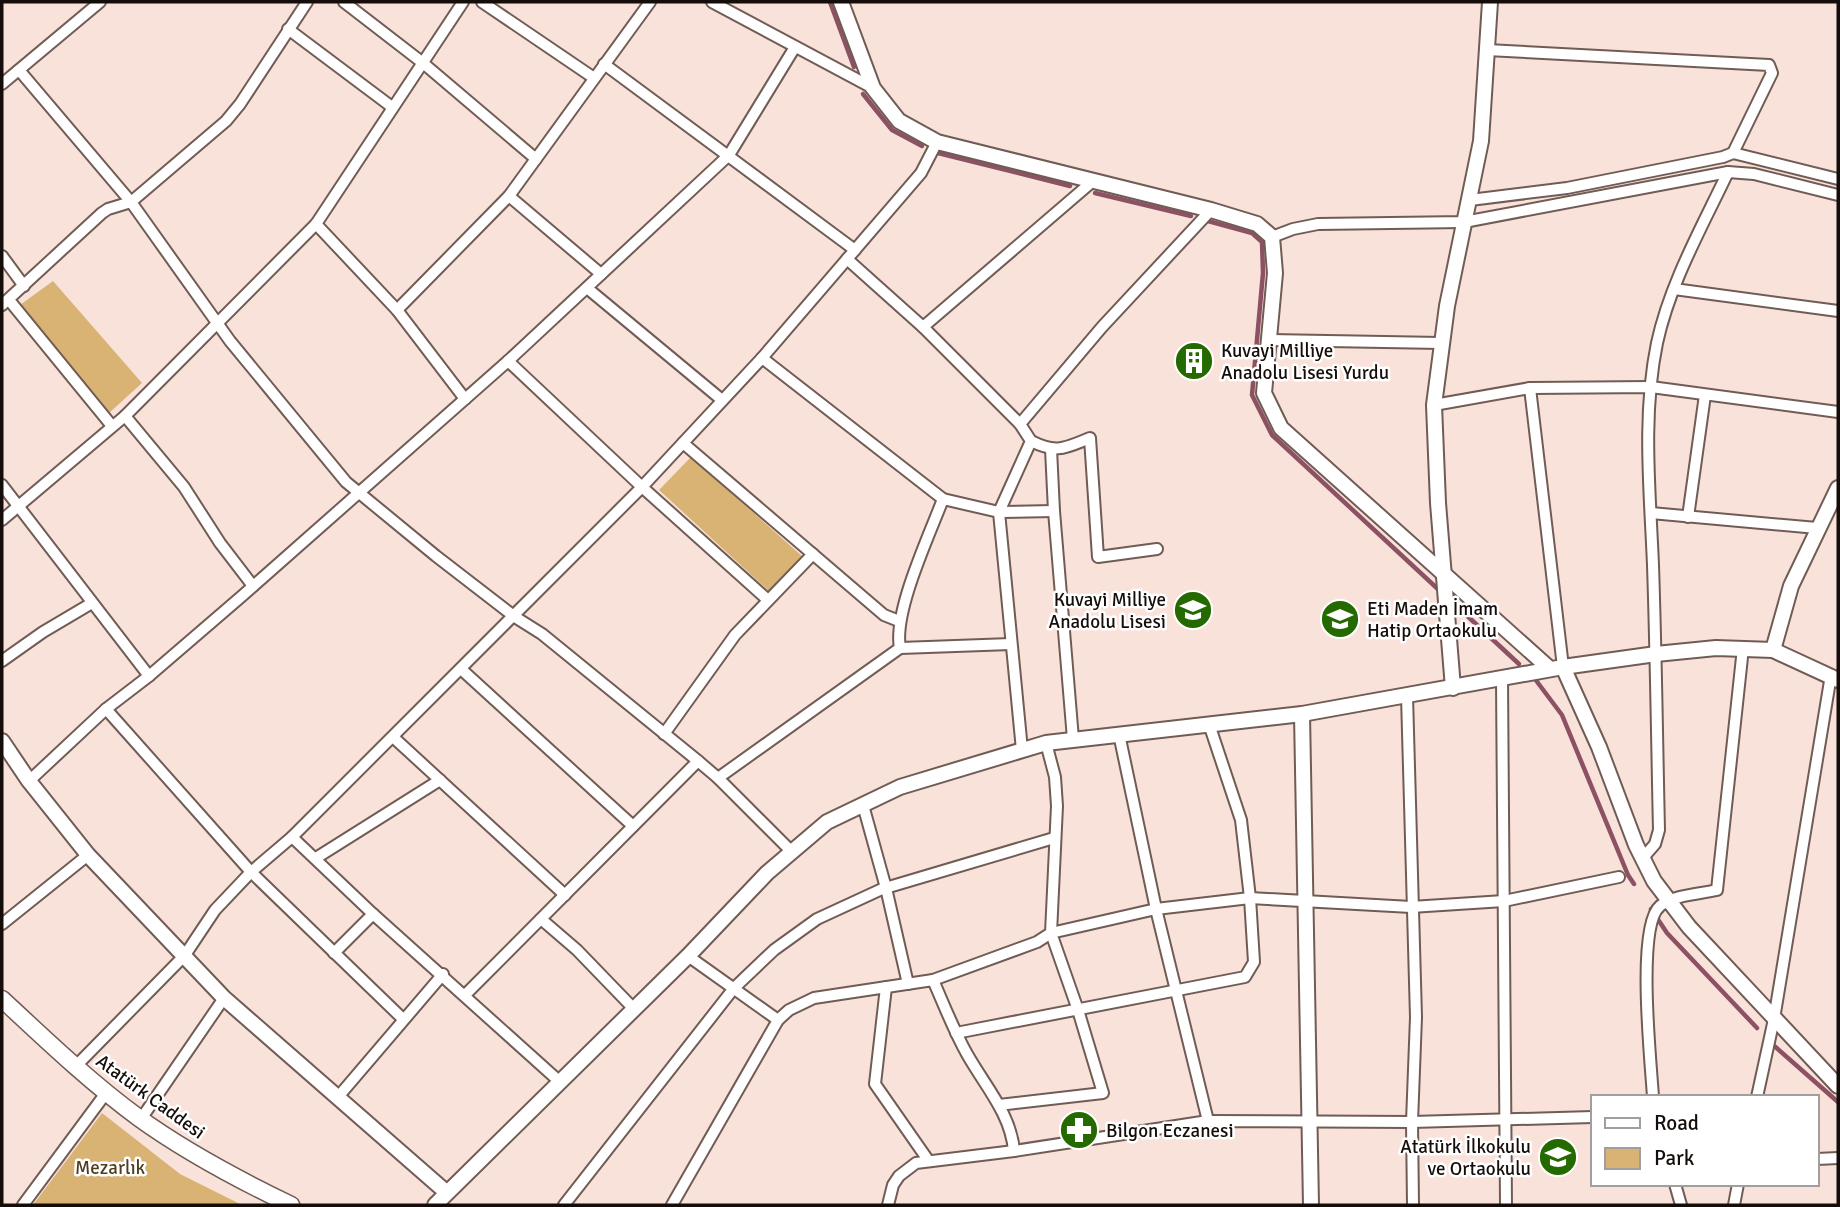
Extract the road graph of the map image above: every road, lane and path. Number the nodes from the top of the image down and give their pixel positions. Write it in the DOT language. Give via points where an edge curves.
graph roads {
  1 [pos="100,2"];
  2 [pos="307,2"];
  3 [pos="344,2"];
  4 [pos="463,2"];
  5 [pos="482,2"];
  6 [pos="650,2"];
  7 [pos="712,2"];
  8 [pos="841,2"];
  9 [pos="1490,2"];
  10 [pos="288,29"];
  11 [pos="796,47"];
  12 [pos="1487,50"];
  13 [pos="423,63"];
  14 [pos="604,64"];
  15 [pos="19,70"];
  16 [pos="594,78"];
  17 [pos="2,84"];
  18 [pos="873,88"];
  19 [pos="392,107"];
  20 [pos="937,142"];
  21 [pos="1733,153"];
  22 [pos="729,155"];
  23 [pos="536,159"];
  24 [pos="1728,172"];
  25 [pos="1838,179"];
  26 [pos="1093,181"];
  27 [pos="1838,195"];
  28 [pos="509,196"];
  29 [pos="1470,200"];
  30 [pos="131,202"];
  31 [pos="1211,210"];
  32 [pos="1464,222"];
  33 [pos="316,224"];
  34 [pos="1272,237"];
  35 [pos="851,254"];
  36 [pos="2,256"];
  37 [pos="601,274"];
  38 [pos="24,286"];
  39 [pos="587,288"];
  40 [pos="1674,289"];
  41 [pos="5,303"];
  42 [pos="397,310"];
  43 [pos="1838,311"];
  44 [pos="219,323"];
  45 [pos="923,327"];
  46 [pos="1268,340"];
  47 [pos="1441,343"];
  48 [pos="762,358"];
  49 [pos="508,361"];
  50 [pos="1651,387"];
  51 [pos="1530,388"];
  52 [pos="1705,395"];
  53 [pos="465,398"];
  54 [pos="722,400"];
  55 [pos="1434,405"];
  56 [pos="1838,412"];
  57 [pos="125,416"];
  58 [pos="1020,424"];
  59 [pos="112,426"];
  60 [pos="1031,440"];
  61 [pos="683,443"];
  62 [pos="1051,449"];
  63 [pos="2,485"];
  64 [pos="642,487"];
  65 [pos="1838,488"];
  66 [pos="357,493"];
  67 [pos="943,499"];
  68 [pos="18,508"];
  69 [pos="1054,511"];
  70 [pos="999,512"];
  71 [pos="1651,513"];
  72 [pos="1688,517"];
  73 [pos="2,520"];
  74 [pos="1817,528"];
  75 [pos="1157,549"];
  76 [pos="813,554"];
  77 [pos="1444,574"];
  78 [pos="253,586"];
  79 [pos="768,600"];
  80 [pos="92,603"];
  81 [pos="515,617"];
  82 [pos="899,621"];
  83 [pos="1011,644"];
  84 [pos="900,648"];
  85 [pos="1743,648"];
  86 [pos="1773,650"];
  87 [pos="1656,654"];
  88 [pos="2,661"];
  89 [pos="1556,668"];
  90 [pos="461,669"];
  91 [pos="149,676"];
  92 [pos="1835,677"];
  93 [pos="1502,679"];
  94 [pos="1453,688"];
  95 [pos="1406,696"];
  96 [pos="106,709"];
  97 [pos="1302,714"];
  98 [pos="1209,724"];
  99 [pos="664,734"];
  100 [pos="1119,734"];
  101 [pos="393,737"];
  102 [pos="1073,739"];
  103 [pos="2,741"];
  104 [pos="1046,743"];
  105 [pos="1021,750"];
  106 [pos="698,761"];
  107 [pos="718,778"];
  108 [pos="440,780"];
  109 [pos="29,781"];
  110 [pos="863,805"];
  111 [pos="633,826"];
  112 [pos="292,837"];
  113 [pos="1054,838"];
  114 [pos="792,852"];
  115 [pos="88,855"];
  116 [pos="316,858"];
  117 [pos="1642,859"];
  118 [pos="251,872"];
  119 [pos="1619,877"];
  120 [pos="886,888"];
  121 [pos="565,895"];
  122 [pos="1250,898"];
  123 [pos="1305,901"];
  124 [pos="1504,901"];
  125 [pos="1668,901"];
  126 [pos="1411,907"];
  127 [pos="1156,909"];
  128 [pos="373,914"];
  129 [pos="541,919"];
  130 [pos="2,924"];
  131 [pos="1051,933"];
  132 [pos="334,953"];
  133 [pos="185,955"];
  134 [pos="688,956"];
  135 [pos="443,974"];
  136 [pos="933,981"];
  137 [pos="908,984"];
  138 [pos="886,987"];
  139 [pos="734,988"];
  140 [pos="1177,990"];
  141 [pos="465,995"];
  142 [pos="224,998"];
  143 [pos="2,999"];
  144 [pos="634,1009"];
  145 [pos="1078,1010"];
  146 [pos="403,1019"];
  147 [pos="1774,1019"];
  148 [pos="778,1020"];
  149 [pos="956,1033"];
  150 [pos="75,1067"];
  151 [pos="560,1082"];
  152 [pos="1838,1086"];
  153 [pos="106,1093"];
  154 [pos="1653,1095"];
  155 [pos="1757,1095"];
  156 [pos="338,1097"];
  157 [pos="999,1105"];
  158 [pos="1591,1117"];
  159 [pos="141,1119"];
  160 [pos="1505,1119"];
  161 [pos="1208,1121"];
  162 [pos="1310,1122"];
  163 [pos="1412,1122"];
  164 [pos="1014,1151"];
  165 [pos="1838,1157"];
  166 [pos="1819,1159"];
  167 [pos="928,1160"];
  168 [pos="1676,1186"];
  169 [pos="1738,1186"];
  170 [pos="446,1192"];
  171 [pos="23,1205"];
  172 [pos="291,1205"];
  173 [pos="435,1205"];
  174 [pos="564,1205"];
  175 [pos="672,1205"];
  176 [pos="888,1205"];
  177 [pos="1311,1205"];
  178 [pos="1413,1205"];
  179 [pos="1506,1205"];
  180 [pos="1681,1205"];
  181 [pos="1734,1205"];
  1 -- 15 [label="street"];
  2 -- 10 [label="street"];
  3 -- 13 [label="street"];
  4 -- 13 [label="street"];
  5 -- 16 [label="street"];
  6 -- 14 [label="street"];
  7 -- 11 [label="street"];
  8 -- 18 [label="street"];
  9 -- 12 [label="street"];
  10 -- 19 [label="street"];
  10 -- 30 [label="street" via="226,121"];
  11 -- 18 [label="street"];
  11 -- 22 [label="street"];
  12 -- 21 [label="street" via="1769,65 1772,73"];
  12 -- 29 [label="street" via="1481,141"];
  13 -- 19 [label="street"];
  13 -- 23 [label="street"];
  14 -- 16 [label="street"];
  14 -- 22 [label="street"];
  15 -- 17 [label="street"];
  15 -- 30 [label="street"];
  16 -- 23 [label="street"];
  18 -- 20 [label="street" via="899,121"];
  19 -- 33 [label="street"];
  20 -- 26 [label="street"];
  20 -- 35 [label="street" via="920,173"];
  21 -- 25 [label="street"];
  21 -- 29 [label="street" via="1567,188"];
  22 -- 35 [label="street"];
  22 -- 37 [label="street"];
  23 -- 28 [label="street"];
  24 -- 27 [label="street"];
  24 -- 32 [label="street"];
  24 -- 40 [label="street"];
  26 -- 31 [label="street"];
  26 -- 45 [label="street"];
  28 -- 37 [label="street"];
  28 -- 42 [label="street"];
  29 -- 32 [label="street"];
  30 -- 38 [label="street" via="102,213"];
  30 -- 44 [label="street"];
  31 -- 34 [label="street" via="1257,224"];
  31 -- 58 [label="street"];
  32 -- 34 [label="street" via="1318,224"];
  32 -- 47 [label="street"];
  33 -- 42 [label="street"];
  33 -- 44 [label="street"];
  34 -- 46 [label="street" via="1275,273"];
  35 -- 45 [label="street"];
  35 -- 48 [label="street"];
  36 -- 38 [label="street"];
  37 -- 39 [label="street"];
  38 -- 41 [label="street"];
  39 -- 49 [label="street"];
  39 -- 54 [label="street"];
  40 -- 43 [label="street"];
  40 -- 50 [label="street" via="1658,340"];
  41 -- 59 [label="street"];
  42 -- 53 [label="street"];
  44 -- 57 [label="street"];
  44 -- 66 [label="street"];
  45 -- 58 [label="street"];
  46 -- 47 [label="street"];
  46 -- 77 [label="street" via="1264,393 1281,428"];
  47 -- 55 [label="street"];
  48 -- 54 [label="street"];
  48 -- 67 [label="street"];
  49 -- 53 [label="street"];
  49 -- 64 [label="street"];
  50 -- 51 [label="street"];
  50 -- 52 [label="street"];
  50 -- 71 [label="street"];
  51 -- 55 [label="street"];
  51 -- 89 [label="street"];
  52 -- 56 [label="street"];
  52 -- 72 [label="street"];
  53 -- 66 [label="street"];
  54 -- 61 [label="street"];
  55 -- 77 [label="street"];
  57 -- 59 [label="street"];
  57 -- 78 [label="street" via="184,486"];
  58 -- 60 [label="street"];
  59 -- 68 [label="street"];
  60 -- 62 [label="street"];
  60 -- 70 [label="street"];
  61 -- 64 [label="street"];
  61 -- 76 [label="street"];
  62 -- 69 [label="street"];
  62 -- 75 [label="street" via="1090,438 1098,557"];
  63 -- 68 [label="street"];
  64 -- 79 [label="street"];
  64 -- 81 [label="street"];
  65 -- 74 [label="street"];
  66 -- 78 [label="street"];
  66 -- 81 [label="street"];
  67 -- 70 [label="street"];
  67 -- 82 [label="street"];
  68 -- 73 [label="street"];
  68 -- 80 [label="street"];
  69 -- 70 [label="street"];
  69 -- 102 [label="street"];
  70 -- 83 [label="street"];
  71 -- 72 [label="street"];
  71 -- 87 [label="street"];
  72 -- 74 [label="street"];
  74 -- 86 [label="street" via="1791,586"];
  76 -- 79 [label="street"];
  76 -- 82 [label="street" via="884,615"];
  77 -- 89 [label="street"];
  77 -- 94 [label="street"];
  78 -- 91 [label="street"];
  79 -- 99 [label="street" via="735,635"];
  80 -- 88 [label="street"];
  80 -- 91 [label="street"];
  81 -- 90 [label="street"];
  81 -- 99 [label="street"];
  82 -- 84 [label="street"];
  83 -- 84 [label="street"];
  83 -- 105 [label="street"];
  84 -- 107 [label="street"];
  85 -- 86 [label="street"];
  85 -- 87 [label="street"];
  85 -- 125 [label="street" via="1717,890"];
  86 -- 92 [label="street"];
  87 -- 89 [label="street"];
  87 -- 117 [label="street" via="1658,830 1655,844"];
  89 -- 93 [label="street"];
  89 -- 117 [label="street" via="1599,747"];
  90 -- 101 [label="street"];
  90 -- 111 [label="street"];
  91 -- 96 [label="street"];
  92 -- 147 [label="street"];
  93 -- 94 [label="street"];
  93 -- 124 [label="street"];
  94 -- 95 [label="street"];
  95 -- 97 [label="street"];
  95 -- 126 [label="street"];
  96 -- 109 [label="street"];
  96 -- 118 [label="street"];
  97 -- 98 [label="street"];
  97 -- 123 [label="street"];
  98 -- 100 [label="street"];
  98 -- 122 [label="street" via="1241,820"];
  99 -- 106 [label="street"];
  100 -- 102 [label="street"];
  100 -- 127 [label="street"];
  101 -- 108 [label="street"];
  101 -- 112 [label="street"];
  102 -- 104 [label="street"];
  103 -- 109 [label="street"];
  104 -- 105 [label="street"];
  104 -- 113 [label="street" via="1055,777"];
  105 -- 110 [label="street" via="900,787"];
  106 -- 107 [label="street"];
  106 -- 111 [label="street"];
  107 -- 114 [label="street"];
  108 -- 116 [label="street"];
  108 -- 121 [label="street"];
  109 -- 115 [label="street"];
  110 -- 114 [label="street" via="827,822"];
  110 -- 120 [label="street"];
  111 -- 121 [label="street"];
  112 -- 116 [label="street"];
  112 -- 118 [label="street"];
  113 -- 120 [label="street"];
  113 -- 131 [label="street"];
  114 -- 134 [label="street"];
  115 -- 130 [label="street"];
  115 -- 133 [label="street"];
  116 -- 128 [label="street"];
  117 -- 125 [label="street"];
  118 -- 132 [label="street"];
  118 -- 133 [label="street" via="215,910"];
  119 -- 124 [label="street"];
  120 -- 137 [label="street"];
  120 -- 139 [label="street" via="817,919 774,950"];
  121 -- 129 [label="street"];
  122 -- 123 [label="street"];
  122 -- 127 [label="street"];
  122 -- 140 [label="street" via="1252,970 1245,976"];
  123 -- 126 [label="street"];
  123 -- 162 [label="street"];
  124 -- 126 [label="street"];
  124 -- 160 [label="street"];
  125 -- 147 [label="street"];
  125 -- 154 [label="street" via="1652,917 1647,973"];
  126 -- 163 [label="street" via="1416,1017"];
  127 -- 131 [label="street"];
  127 -- 140 [label="street"];
  128 -- 132 [label="street"];
  128 -- 135 [label="street"];
  129 -- 141 [label="street"];
  129 -- 144 [label="street"];
  131 -- 136 [label="street"];
  131 -- 145 [label="street"];
  132 -- 146 [label="street"];
  133 -- 142 [label="street"];
  133 -- 150 [label="street"];
  134 -- 139 [label="street"];
  134 -- 144 [label="street"];
  135 -- 141 [label="street"];
  135 -- 146 [label="street"];
  136 -- 137 [label="street"];
  136 -- 149 [label="street"];
  137 -- 138 [label="street"];
  138 -- 148 [label="street" via="814,998"];
  138 -- 167 [label="street" via="875,1084"];
  139 -- 148 [label="street"];
  139 -- 174 [label="street"];
  140 -- 145 [label="street"];
  140 -- 161 [label="street"];
  141 -- 151 [label="street"];
  142 -- 156 [label="street"];
  142 -- 159 [label="street"];
  143 -- 150 [label="main road, Atatürk Caddesi"];
  144 -- 151 [label="street"];
  145 -- 149 [label="street"];
  145 -- 157 [label="street" via="1102,1093"];
  146 -- 156 [label="street"];
  147 -- 152 [label="street"];
  147 -- 155 [label="street"];
  148 -- 175 [label="street"];
  149 -- 157 [label="street"];
  150 -- 153 [label="main road, Atatürk Caddesi"];
  151 -- 170 [label="street"];
  153 -- 159 [label="main road, Atatürk Caddesi"];
  153 -- 171 [label="street"];
  156 -- 170 [label="street"];
  157 -- 164 [label="street"];
  158 -- 160 [label="street"];
  159 -- 172 [label="main road, Atatürk Caddesi" via="207,1162"];
  160 -- 163 [label="street"];
  160 -- 179 [label="street"];
  161 -- 162 [label="street"];
  161 -- 164 [label="street"];
  162 -- 163 [label="street"];
  162 -- 177 [label="street"];
  163 -- 178 [label="street"];
  164 -- 167 [label="street"];
  165 -- 166 [label="street"];
  167 -- 176 [label="street" via="898,1176"];
  168 -- 180 [label="street"];
  169 -- 181 [label="street"];
  170 -- 173 [label="street"];
}
